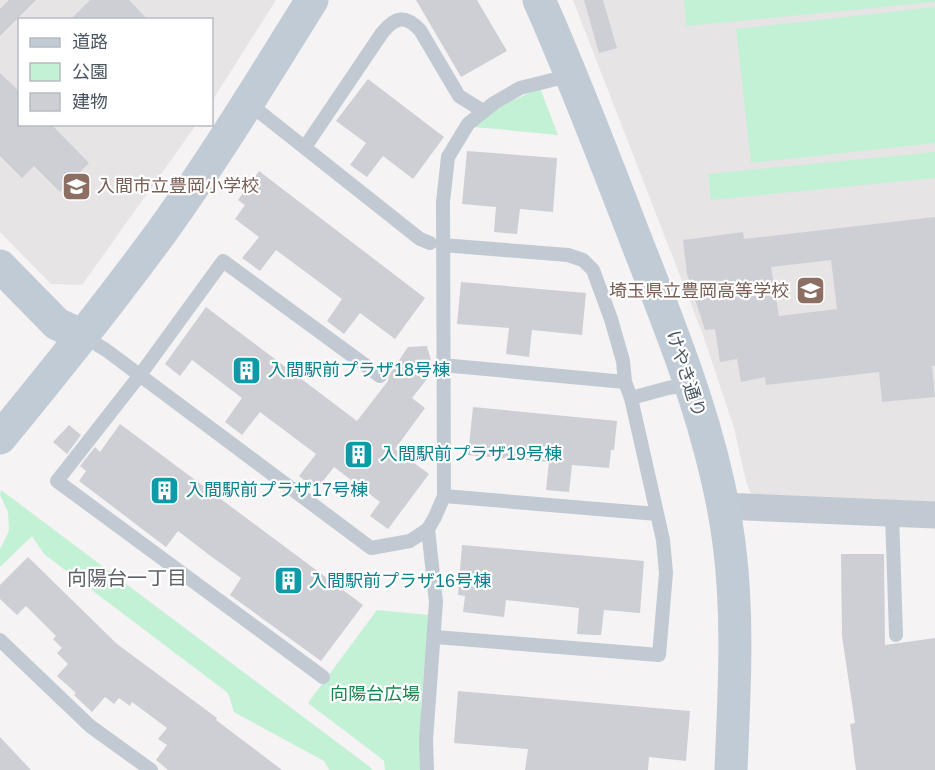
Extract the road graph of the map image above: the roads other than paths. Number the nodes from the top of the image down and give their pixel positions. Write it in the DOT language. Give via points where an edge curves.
graph roads {
  1 [pos="312,0"];
  2 [pos="539,0"];
  3 [pos="572,75"];
  4 [pos="247,102"];
  5 [pos="483,111"];
  6 [pos="305,147"];
  7 [pos="436,244"];
  8 [pos="0,266"];
  9 [pos="83,336"];
  10 [pos="442,365"];
  11 [pos="140,375"];
  12 [pos="380,376"];
  13 [pos="625,382"];
  14 [pos="691,384"];
  15 [pos="631,398"];
  16 [pos="0,438"];
  17 [pos="444,496"];
  18 [pos="723,506"];
  19 [pos="657,513"];
  20 [pos="892,514"];
  21 [pos="935,514"];
  22 [pos="428,529"];
  23 [pos="896,635"];
  24 [pos="435,637"];
  25 [pos="0,640"];
  26 [pos="323,677"];
  27 [pos="151,770"];
  28 [pos="427,770"];
  29 [pos="731,770"];
  1 -- 4 [label="street"];
  2 -- 3 [label="street, けやき通り"];
  3 -- 5 [label="lane" via="520,88"];
  3 -- 14 [label="street, けやき通り"];
  4 -- 6 [label="lane"];
  4 -- 9 [label="street" via="164,229"];
  5 -- 6 [label="lane" via="459,96 420,30 412,22 399,19 382,33"];
  5 -- 7 [label="lane" via="468,124 448,157"];
  6 -- 7 [label="lane" via="420,239"];
  7 -- 10 [label="lane"];
  7 -- 13 [label="lane" via="568,255 583,260 593,270 611,319"];
  8 -- 9 [label="street" via="57,324"];
  9 -- 11 [label="lane"];
  9 -- 16 [label="street"];
  10 -- 13 [label="lane"];
  10 -- 17 [label="lane"];
  11 -- 12 [label="lane" via="223,261"];
  11 -- 22 [label="lane" via="370,548 410,541"];
  11 -- 26 [label="lane" via="57,481"];
  13 -- 15 [label="lane"];
  14 -- 15 [label="lane"];
  14 -- 18 [label="street, けやき通り"];
  15 -- 19 [label="lane"];
  17 -- 19 [label="lane"];
  17 -- 22 [label="lane"];
  18 -- 20 [label="street"];
  18 -- 29 [label="street, けやき通り" via="734,605"];
  19 -- 24 [label="lane" via="666,573 659,655"];
  20 -- 21 [label="street"];
  20 -- 23 [label="lane"];
  22 -- 24 [label="lane" via="436,586"];
  24 -- 28 [label="lane"];
  25 -- 27 [label="lane" via="90,726"];
}
